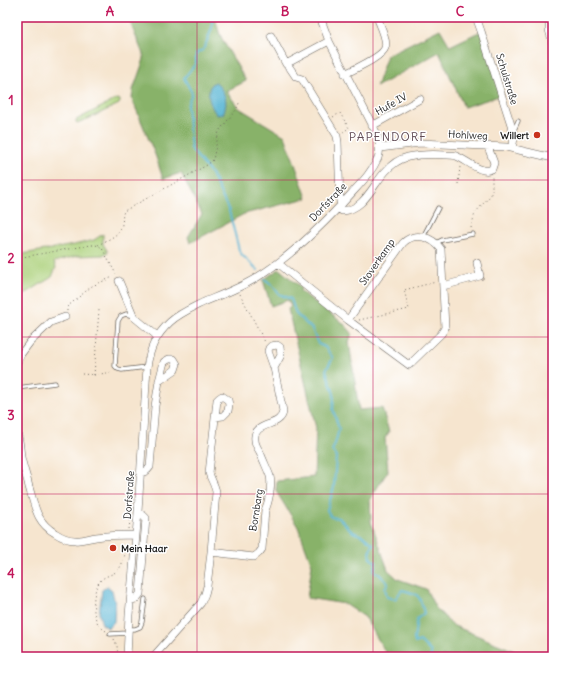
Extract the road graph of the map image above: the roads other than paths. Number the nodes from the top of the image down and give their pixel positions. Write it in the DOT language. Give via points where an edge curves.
graph roads {
  1 [pos="320,17"];
  2 [pos="377,17"];
  3 [pos="476,17"];
  4 [pos="553,17"];
  5 [pos="552,35"];
  6 [pos="271,36"];
  7 [pos="329,41"];
  8 [pos="553,44"];
  9 [pos="286,64"];
  10 [pos="345,74"];
  11 [pos="420,99"];
  12 [pos="518,121"];
  13 [pos="372,126"];
  14 [pos="513,132"];
  15 [pos="488,147"];
  16 [pos="380,148"];
  17 [pos="512,148"];
  18 [pos="553,158"];
  19 [pos="341,207"];
  20 [pos="438,208"];
  21 [pos="472,235"];
  22 [pos="423,237"];
  23 [pos="436,243"];
  24 [pos="278,263"];
  25 [pos="477,263"];
  26 [pos="118,279"];
  27 [pos="443,283"];
  28 [pos="65,317"];
  29 [pos="134,317"];
  30 [pos="349,321"];
  31 [pos="157,336"];
  32 [pos="17,362"];
  33 [pos="147,367"];
  34 [pos="274,368"];
  35 [pos="159,381"];
  36 [pos="55,383"];
  37 [pos="17,388"];
  38 [pos="215,417"];
  39 [pos="17,433"];
  40 [pos="17,451"];
  41 [pos="21,458"];
  42 [pos="141,472"];
  43 [pos="138,512"];
  44 [pos="136,535"];
  45 [pos="211,552"];
  46 [pos="145,599"];
  47 [pos="131,600"];
  48 [pos="128,631"];
  49 [pos="110,634"];
  50 [pos="127,657"];
  51 [pos="153,657"];
  1 -- 7 [label="street"];
  2 -- 10 [label="street" via="385,48 380,55"];
  3 -- 14 [label="street, Schulstraße"];
  4 -- 5 [label="street" via="550,19 549,30"];
  5 -- 8 [label="street"];
  6 -- 9 [label="street"];
  7 -- 9 [label="street"];
  7 -- 10 [label="street"];
  9 -- 19 [label="street" via="302,79 336,136"];
  10 -- 13 [label="street"];
  11 -- 13 [label="street, Hufe IV"];
  12 -- 14 [label="lane"];
  13 -- 16 [label="street"];
  14 -- 17 [label="street, Schulstraße"];
  15 -- 16 [label="street, Hohlweg" via="420,143"];
  15 -- 17 [label="street, Hohlweg"];
  15 -- 19 [label="street" via="494,163 489,171 483,171 456,156 428,154 407,157 385,171 357,206 348,211"];
  16 -- 19 [label="street, Dorfstraße" via="375,165"];
  17 -- 18 [label="street, Hohlweg"];
  19 -- 24 [label="street, Dorfstraße"];
  20 -- 22 [label="lane"];
  21 -- 23 [label="lane"];
  22 -- 23 [label="street"];
  22 -- 30 [label="street, Stoverkamp" via="407,238"];
  23 -- 27 [label="street" via="441,249"];
  24 -- 30 [label="street"];
  24 -- 31 [label="street, Dorfstraße" via="255,279 184,311"];
  25 -- 27 [label="street" via="480,276"];
  26 -- 29 [label="street"];
  27 -- 30 [label="street" via="444,332 409,364"];
  28 -- 32 [label="street" via="51,322 30,342"];
  29 -- 31 [label="street"];
  29 -- 33 [label="lane" via="126,314 118,321 115,366 122,370"];
  31 -- 33 [label="street, Dorfstraße" via="149,354"];
  33 -- 42 [label="street, Dorfstraße"];
  34 -- 34 [label="street, Bornbarg" via="281,356 280,347 277,345 268,348"];
  34 -- 45 [label="street, Bornbarg" via="283,416 261,427 255,435 255,441 271,480 265,510 262,549 254,556"];
  35 -- 42 [label="street" via="150,467"];
  36 -- 37 [label="lane"];
  38 -- 45 [label="street" via="209,473 216,492"];
  39 -- 41 [label="street"];
  40 -- 41 [label="street"];
  41 -- 44 [label="street" via="39,518 57,535 74,540"];
  42 -- 43 [label="street, Dorfstraße"];
  43 -- 44 [label="street, Dorfstraße"];
  43 -- 47 [label="street" via="146,518 143,559 140,594"];
  44 -- 47 [label="street, Dorfstraße"];
  45 -- 51 [label="street" via="207,586 201,603"];
  46 -- 48 [label="lane" via="140,627"];
  47 -- 48 [label="street, Dorfstraße"];
  48 -- 49 [label="lane"];
  48 -- 50 [label="street, Dorfstraße"];
}
